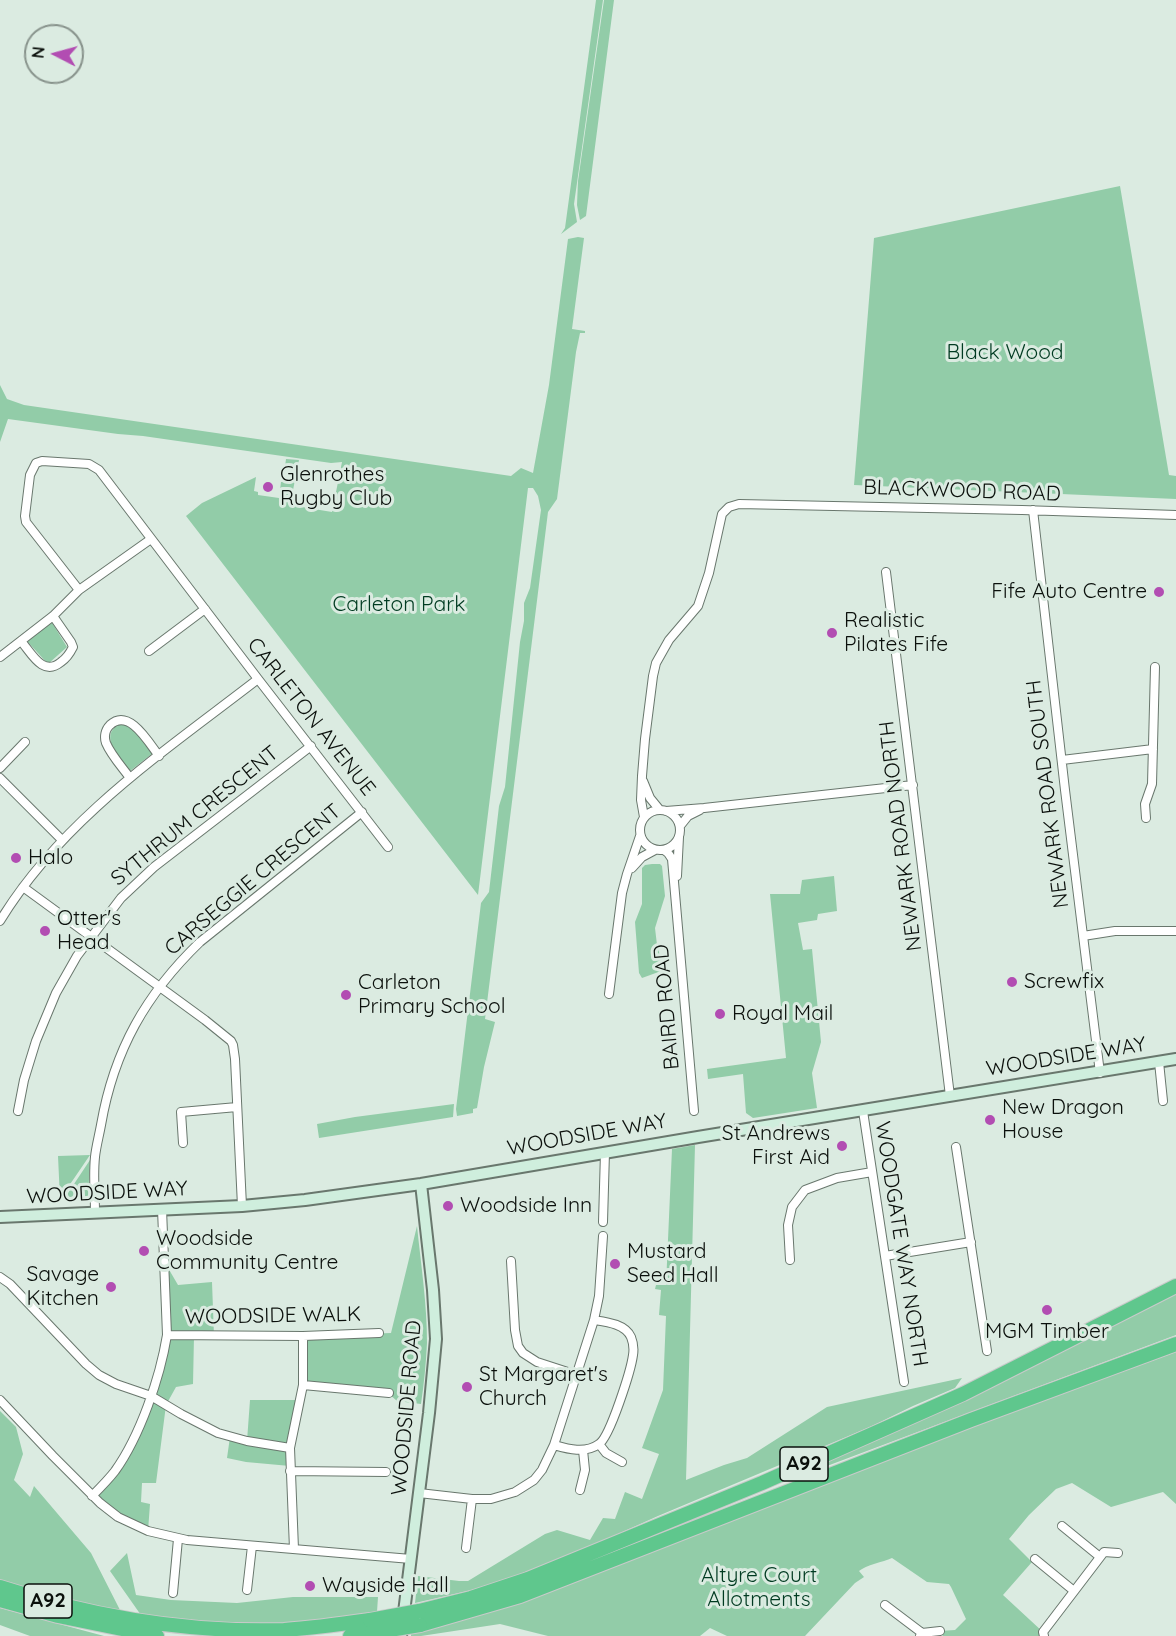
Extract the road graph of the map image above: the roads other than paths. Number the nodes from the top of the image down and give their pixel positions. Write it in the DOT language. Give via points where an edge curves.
graph roads {
  1 [pos="1033,510"];
  2 [pos="1176,515"];
  3 [pos="151,539"];
  4 [pos="886,572"];
  5 [pos="79,590"];
  6 [pos="205,609"];
  7 [pos="52,616"];
  8 [pos="21,641"];
  9 [pos="149,651"];
  10 [pos="0,657"];
  11 [pos="1155,667"];
  12 [pos="258,680"];
  13 [pos="25,742"];
  14 [pos="311,746"];
  15 [pos="1152,750"];
  16 [pos="159,756"];
  17 [pos="1062,760"];
  18 [pos="0,768"];
  19 [pos="642,777"];
  20 [pos="0,778"];
  21 [pos="130,778"];
  22 [pos="913,785"];
  23 [pos="704,808"];
  24 [pos="663,810"];
  25 [pos="362,813"];
  26 [pos="644,817"];
  27 [pos="1146,818"];
  28 [pos="680,826"];
  29 [pos="679,835"];
  30 [pos="640,836"];
  31 [pos="62,840"];
  32 [pos="388,847"];
  33 [pos="659,850"];
  34 [pos="627,874"];
  35 [pos="23,887"];
  36 [pos="676,900"];
  37 [pos="0,921"];
  38 [pos="1176,931"];
  39 [pos="1083,936"];
  40 [pos="92,937"];
  41 [pos="159,986"];
  42 [pos="609,994"];
  43 [pos="1176,1059"];
  44 [pos="1159,1062"];
  45 [pos="1100,1072"];
  46 [pos="951,1095"];
  47 [pos="1163,1101"];
  48 [pos="237,1107"];
  49 [pos="18,1111"];
  50 [pos="694,1111"];
  51 [pos="863,1111"];
  52 [pos="183,1143"];
  53 [pos="956,1147"];
  54 [pos="604,1152"];
  55 [pos="872,1172"];
  56 [pos="421,1184"];
  57 [pos="242,1206"];
  58 [pos="162,1209"];
  59 [pos="95,1213"];
  60 [pos="0,1217"];
  61 [pos="603,1222"];
  62 [pos="603,1236"];
  63 [pos="971,1242"];
  64 [pos="885,1256"];
  65 [pos="790,1260"];
  66 [pos="511,1261"];
  67 [pos="0,1277"];
  68 [pos="1176,1286"];
  69 [pos="594,1320"];
  70 [pos="379,1333"];
  71 [pos="167,1335"];
  72 [pos="303,1336"];
  73 [pos="1176,1344"];
  74 [pos="987,1351"];
  75 [pos="576,1375"];
  76 [pos="904,1382"];
  77 [pos="303,1385"];
  78 [pos="388,1393"];
  79 [pos="151,1396"];
  80 [pos="0,1400"];
  81 [pos="598,1444"];
  82 [pos="554,1445"];
  83 [pos="290,1448"];
  84 [pos="583,1450"];
  85 [pos="622,1462"];
  86 [pos="290,1471"];
  87 [pos="386,1472"];
  88 [pos="580,1490"];
  89 [pos="419,1493"];
  90 [pos="92,1496"];
  91 [pos="472,1499"];
  92 [pos="1062,1526"];
  93 [pos="178,1539"];
  94 [pos="252,1546"];
  95 [pos="466,1548"];
  96 [pos="294,1549"];
  97 [pos="1118,1553"];
  98 [pos="1100,1557"];
  99 [pos="411,1559"];
  100 [pos="1035,1559"];
  101 [pos="0,1587"];
  102 [pos="247,1590"];
  103 [pos="1074,1591"];
  104 [pos="173,1593"];
  105 [pos="0,1600"];
  106 [pos="885,1605"];
  107 [pos="420,1618"];
  108 [pos="95,1619"];
  109 [pos="371,1627"];
  110 [pos="151,1631"];
  111 [pos="940,1631"];
  112 [pos="1043,1634"];
  113 [pos="921,1635"];
  114 [pos="350,1636"];
  115 [pos="401,1636"];
  1 -- 2 [label="street, BLACKWOOD ROAD"];
  1 -- 17 [label="street, NEWARK ROAD SOUTH"];
  1 -- 19 [label="street, BLACKWOOD ROAD" via="732,505 722,514 698,606 669,640 656,663"];
  3 -- 5 [label="street"];
  3 -- 5 [label="street, CARLETON AVENUE" via="95,466 50,460 36,463 30,474 26,522"];
  3 -- 6 [label="street, CARLETON AVENUE"];
  4 -- 22 [label="street, NEWARK ROAD NORTH"];
  5 -- 7 [label="street"];
  6 -- 9 [label="street"];
  6 -- 12 [label="street, CARLETON AVENUE"];
  7 -- 8 [label="street"];
  7 -- 8 [label="street" via="73,647 62,662 46,668"];
  8 -- 10 [label="street"];
  11 -- 15 [label="street"];
  12 -- 14 [label="street, CARLETON AVENUE"];
  12 -- 16 [label="street"];
  13 -- 18 [label="street"];
  14 -- 25 [label="street, CARLETON AVENUE"];
  14 -- 40 [label="street, SYTHRUM CRESCENT" via="154,867 121,898"];
  15 -- 17 [label="street"];
  15 -- 27 [label="street"];
  16 -- 21 [label="street"];
  16 -- 21 [label="street" via="131,723 121,720 112,724 106,731 106,741"];
  17 -- 39 [label="street, NEWARK ROAD SOUTH"];
  19 -- 24 [label="street" via="650,798"];
  19 -- 26 [label="street"];
  20 -- 31 [label="street"];
  21 -- 31 [label="street"];
  22 -- 23 [label="street"];
  22 -- 46 [label="street, NEWARK ROAD NORTH"];
  23 -- 24 [label="street"];
  23 -- 28 [label="street" via="688,816"];
  24 -- 26 [label="street"];
  24 -- 28 [label="street" via="675,817"];
  25 -- 32 [label="street, CARLETON AVENUE"];
  25 -- 41 [label="street, CARSEGGIE CRESCENT" via="200,942"];
  26 -- 30 [label="street"];
  28 -- 29 [label="street"];
  29 -- 33 [label="street" via="674,845"];
  29 -- 36 [label="street, BAIRD ROAD"];
  30 -- 33 [label="street" via="649,847"];
  30 -- 34 [label="street"];
  31 -- 35 [label="street"];
  33 -- 34 [label="street" via="642,857"];
  33 -- 36 [label="street, BAIRD ROAD" via="672,860"];
  34 -- 42 [label="street"];
  35 -- 37 [label="street"];
  35 -- 40 [label="street"];
  36 -- 50 [label="street, BAIRD ROAD"];
  38 -- 39 [label="street" via="1115,931"];
  39 -- 45 [label="street, NEWARK ROAD SOUTH"];
  40 -- 41 [label="street"];
  40 -- 49 [label="street, SYTHRUM CRESCENT" via="66,973 45,1015"];
  41 -- 48 [label="street" via="231,1041"];
  41 -- 59 [label="street, CARSEGGIE CRESCENT" via="130,1035 108,1093 95,1155"];
  43 -- 44 [label="street, WOODSIDE WAY"];
  44 -- 45 [label="street, WOODSIDE WAY"];
  44 -- 47 [label="street"];
  45 -- 46 [label="street, WOODSIDE WAY"];
  46 -- 51 [label="street, WOODSIDE WAY"];
  48 -- 52 [label="street" via="181,1112"];
  48 -- 57 [label="street"];
  51 -- 54 [label="street, WOODSIDE WAY"];
  51 -- 55 [label="street, WOODGATE WAY NORTH"];
  53 -- 63 [label="street"];
  54 -- 56 [label="street, WOODSIDE WAY"];
  54 -- 61 [label="street"];
  55 -- 64 [label="street, WOODGATE WAY NORTH"];
  55 -- 65 [label="street" via="837,1178 805,1190 792,1207 788,1226"];
  56 -- 57 [label="street, WOODSIDE WAY"];
  56 -- 89 [label="street, WOODSIDE ROAD" via="436,1339"];
  57 -- 58 [label="street, WOODSIDE WAY"];
  58 -- 59 [label="street, WOODSIDE WAY"];
  58 -- 71 [label="street"];
  59 -- 60 [label="street, WOODSIDE WAY"];
  62 -- 69 [label="street"];
  63 -- 64 [label="street"];
  63 -- 74 [label="street"];
  64 -- 76 [label="street, WOODGATE WAY NORTH"];
  66 -- 75 [label="street" via="518,1346 537,1362"];
  67 -- 79 [label="street" via="99,1375"];
  68 -- 107 [label="highway, A92" via="963,1394 762,1483 528,1579"];
  69 -- 75 [label="street"];
  69 -- 81 [label="street" via="623,1328 631,1336 633,1352 608,1431"];
  70 -- 72 [label="street, WOODSIDE WALK"];
  71 -- 72 [label="street, WOODSIDE WALK"];
  71 -- 79 [label="street"];
  72 -- 77 [label="street"];
  73 -- 107 [label="highway, A92" via="520,1596"];
  75 -- 82 [label="street"];
  77 -- 78 [label="street"];
  77 -- 83 [label="street"];
  79 -- 83 [label="street" via="218,1433"];
  79 -- 90 [label="street" via="132,1444"];
  80 -- 90 [label="street"];
  81 -- 84 [label="street"];
  81 -- 85 [label="street"];
  82 -- 84 [label="street"];
  82 -- 91 [label="street" via="542,1470 525,1486 503,1497"];
  83 -- 86 [label="street"];
  84 -- 88 [label="street" via="585,1470"];
  86 -- 87 [label="street"];
  86 -- 96 [label="street"];
  89 -- 91 [label="street"];
  89 -- 99 [label="street, WOODSIDE ROAD"];
  90 -- 93 [label="street" via="128,1523"];
  91 -- 95 [label="street"];
  92 -- 98 [label="street"];
  93 -- 94 [label="street"];
  93 -- 104 [label="street"];
  94 -- 96 [label="street"];
  94 -- 102 [label="street"];
  96 -- 99 [label="street"];
  97 -- 98 [label="street" via="1104,1552"];
  98 -- 103 [label="street"];
  99 -- 115 [label="street, WOODSIDE ROAD"];
  100 -- 103 [label="street"];
  101 -- 108 [label="highway, A92"];
  103 -- 112 [label="street"];
  105 -- 108 [label="highway, A92" via="58,1616"];
  106 -- 113 [label="street"];
  107 -- 109 [label="highway, A92, bridge"];
  108 -- 110 [label="highway, A92"];
  109 -- 110 [label="highway, A92"];
  109 -- 114 [label="highway, A92"];
  111 -- 113 [label="street"];
}
